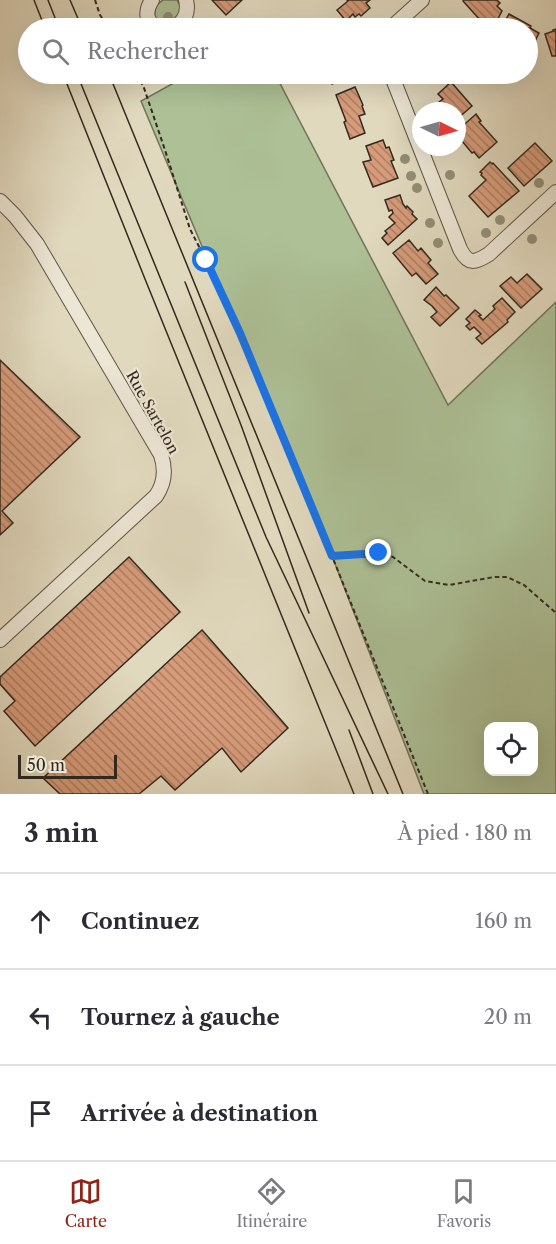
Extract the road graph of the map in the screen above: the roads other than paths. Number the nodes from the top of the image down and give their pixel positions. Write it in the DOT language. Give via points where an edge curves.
graph roads {
  1 [pos="153,0"];
  2 [pos="186,0"];
  3 [pos="422,0"];
  4 [pos="148,18"];
  5 [pos="185,18"];
  6 [pos="402,18"];
  7 [pos="396,84"];
  8 [pos="556,192"];
  9 [pos="0,201"];
  10 [pos="0,640"];
  1 -- 4 [label="street"];
  2 -- 5 [label="street"];
  3 -- 6 [label="street"];
  7 -- 8 [label="street" via="465,257 474,261 489,255"];
  9 -- 10 [label="street, Rue Sartelon" via="43,254 161,455 165,471 156,496"];
}
